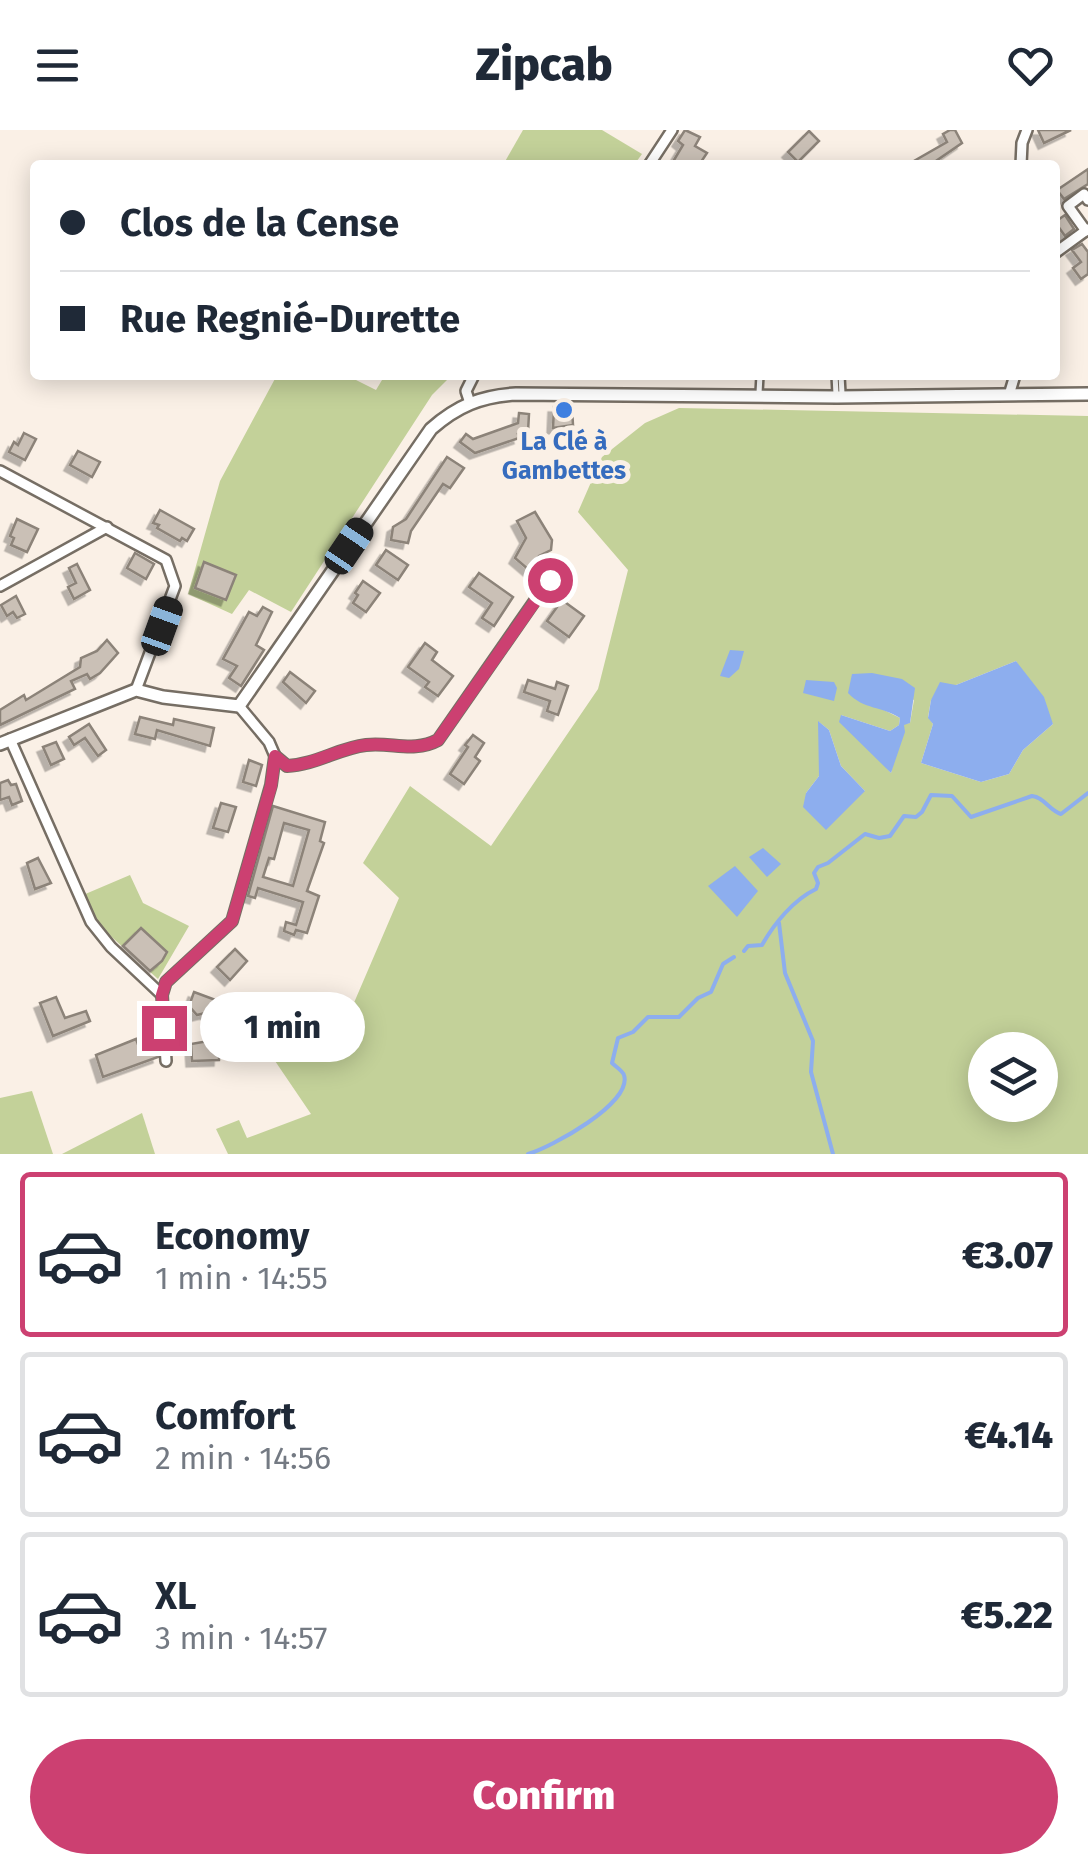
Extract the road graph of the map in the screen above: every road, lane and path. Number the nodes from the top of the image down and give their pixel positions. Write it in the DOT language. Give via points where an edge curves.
graph roads {
  1 [pos="672,130"];
  2 [pos="1023,133"];
  3 [pos="653,160"];
  4 [pos="1021,160"];
  5 [pos="1088,200"];
  6 [pos="1087,230"];
  7 [pos="1060,249"];
  8 [pos="472,380"];
  9 [pos="760,380"];
  10 [pos="838,380"];
  11 [pos="1013,380"];
  12 [pos="1088,394"];
  13 [pos="759,396"];
  14 [pos="1008,396"];
  15 [pos="839,397"];
  16 [pos="470,402"];
  17 [pos="0,470"];
  18 [pos="106,528"];
  19 [pos="550,580"];
  20 [pos="0,586"];
  21 [pos="136,690"];
  22 [pos="239,706"];
  23 [pos="5,742"];
  24 [pos="275,756"];
  25 [pos="162,995"];
  26 [pos="166,1061"];
  1 -- 3 [label="street"];
  2 -- 4 [label="street"];
  5 -- 6 [label="street" via="1084,194 1068,206"];
  6 -- 7 [label="street"];
  8 -- 16 [label="street"];
  9 -- 13 [label="lane"];
  10 -- 15 [label="lane"];
  11 -- 14 [label="street"];
  12 -- 14 [label="street"];
  13 -- 15 [label="street"];
  13 -- 16 [label="street" via="516,394"];
  14 -- 15 [label="street"];
  16 -- 22 [label="street" via="431,428 406,460"];
  17 -- 18 [label="street"];
  18 -- 20 [label="street"];
  18 -- 21 [label="street" via="153,550 173,574 170,603"];
  19 -- 24 [label="street" via="438,740 411,748 362,745 302,765 287,766"];
  21 -- 22 [label="street"];
  21 -- 23 [label="street"];
  22 -- 24 [label="street"];
  23 -- 25 [label="street" via="90,922"];
  24 -- 25 [label="street" via="232,921 166,982"];
  25 -- 26 [label="street"];
}
